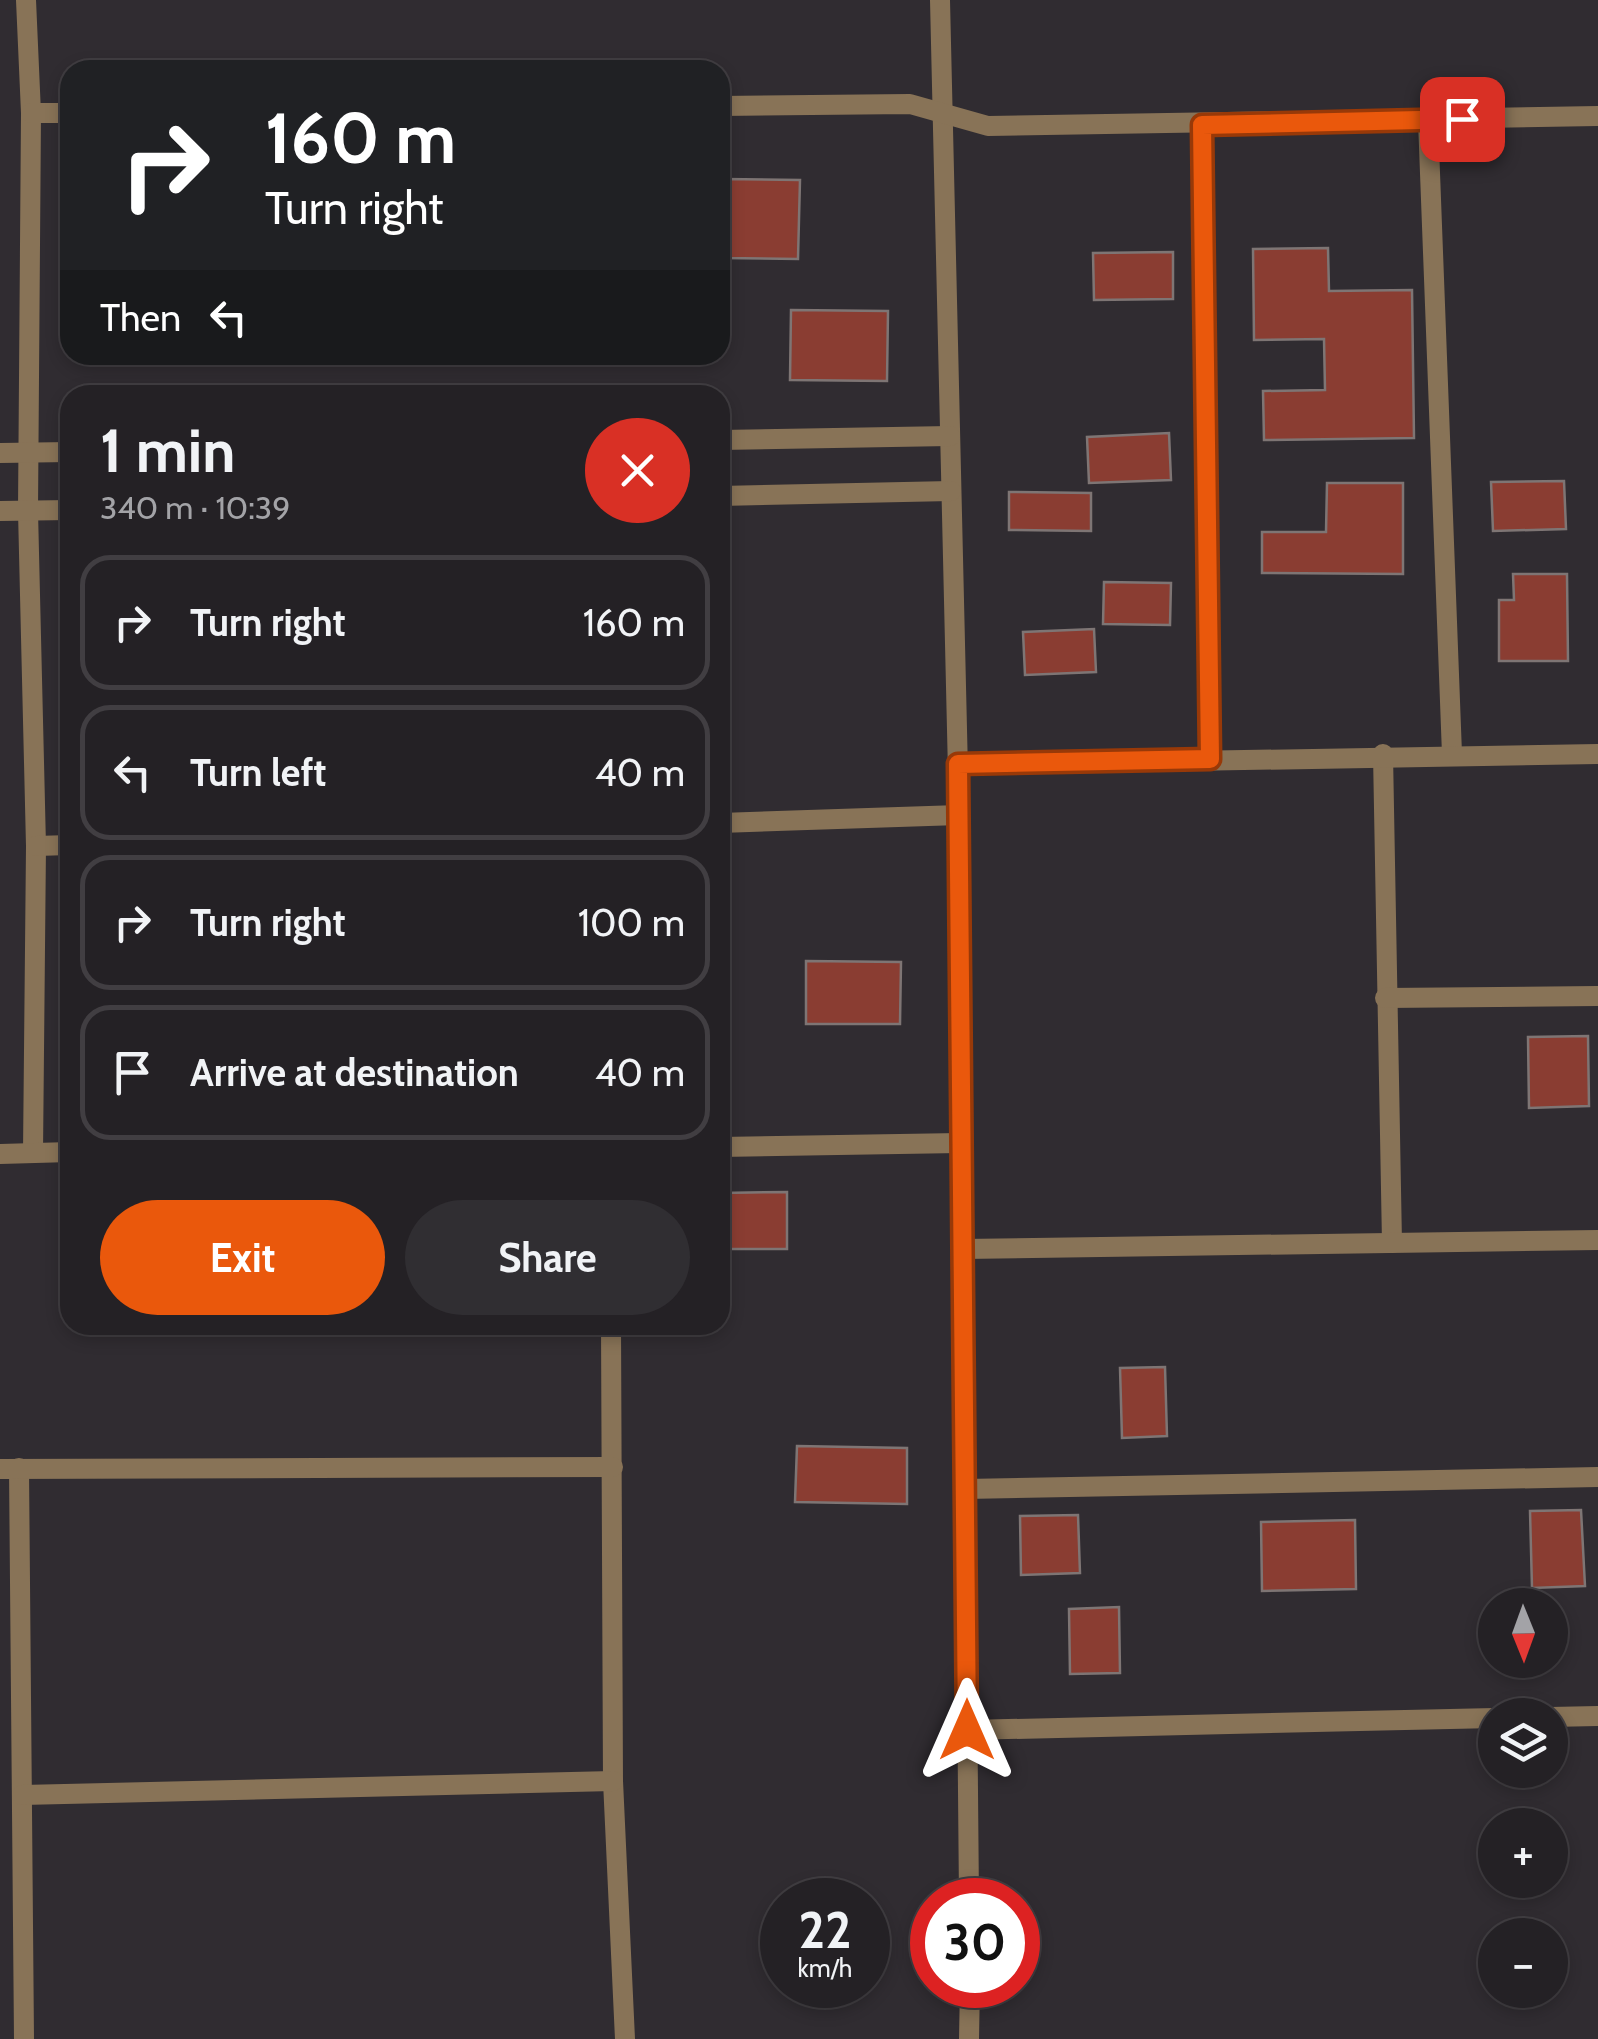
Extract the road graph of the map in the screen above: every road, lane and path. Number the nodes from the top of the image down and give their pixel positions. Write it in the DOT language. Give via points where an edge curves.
graph roads {
  1 [pos="26,0"];
  2 [pos="940,0"];
  3 [pos="730,106"];
  4 [pos="60,112"];
  5 [pos="31,113"];
  6 [pos="942,115"];
  7 [pos="1598,116"];
  8 [pos="1428,120"];
  9 [pos="1202,125"];
  10 [pos="950,436"];
  11 [pos="730,440"];
  12 [pos="60,452"];
  13 [pos="0,453"];
  14 [pos="27,453"];
  15 [pos="952,490"];
  16 [pos="730,496"];
  17 [pos="0,510"];
  18 [pos="60,510"];
  19 [pos="28,511"];
  20 [pos="1384,754"];
  21 [pos="1452,754"];
  22 [pos="1598,754"];
  23 [pos="1210,759"];
  24 [pos="958,764"];
  25 [pos="959,815"];
  26 [pos="730,823"];
  27 [pos="60,845"];
  28 [pos="36,846"];
  29 [pos="1598,996"];
  30 [pos="1385,998"];
  31 [pos="960,1143"];
  32 [pos="730,1148"];
  33 [pos="60,1152"];
  34 [pos="33,1153"];
  35 [pos="0,1154"];
  36 [pos="1598,1240"];
  37 [pos="1392,1243"];
  38 [pos="963,1249"];
  39 [pos="612,1335"];
  40 [pos="612,1467"];
  41 [pos="9,1469"];
  42 [pos="1598,1477"];
  43 [pos="965,1489"];
  44 [pos="1598,1716"];
  45 [pos="1568,1717"];
  46 [pos="1478,1718"];
  47 [pos="967,1730"];
  48 [pos="613,1781"];
  49 [pos="22,1795"];
  50 [pos="969,1878"];
  51 [pos="969,2008"];
  52 [pos="24,2039"];
  53 [pos="625,2039"];
  54 [pos="968,2039"];
  1 -- 5 [label="street"];
  2 -- 6 [label="street"];
  3 -- 6 [label="street" via="910,104"];
  4 -- 5 [label="street"];
  5 -- 14 [label="street"];
  6 -- 9 [label="street" via="988,126"];
  6 -- 10 [label="street"];
  7 -- 8 [label="street"];
  8 -- 9 [label="street"];
  8 -- 21 [label="street"];
  9 -- 23 [label="street"];
  10 -- 11 [label="street"];
  10 -- 15 [label="street"];
  12 -- 14 [label="street"];
  13 -- 14 [label="street"];
  14 -- 19 [label="street"];
  15 -- 16 [label="street"];
  15 -- 24 [label="street"];
  17 -- 19 [label="street"];
  18 -- 19 [label="street"];
  19 -- 28 [label="street"];
  20 -- 21 [label="street"];
  20 -- 23 [label="street"];
  20 -- 30 [label="street"];
  21 -- 22 [label="street"];
  23 -- 24 [label="street"];
  24 -- 25 [label="street"];
  25 -- 26 [label="street"];
  25 -- 31 [label="street"];
  27 -- 28 [label="street"];
  28 -- 34 [label="street"];
  29 -- 30 [label="street"];
  30 -- 37 [label="street"];
  31 -- 32 [label="street"];
  31 -- 38 [label="street"];
  33 -- 34 [label="street"];
  34 -- 35 [label="street"];
  36 -- 37 [label="street"];
  37 -- 38 [label="street"];
  38 -- 43 [label="street"];
  39 -- 40 [label="street"];
  40 -- 41 [label="street"];
  40 -- 48 [label="street"];
  41 -- 49 [label="street"];
  42 -- 43 [label="street"];
  43 -- 47 [label="street"];
  44 -- 45 [label="street"];
  46 -- 47 [label="street"];
  47 -- 50 [label="street"];
  48 -- 49 [label="street"];
  48 -- 53 [label="street"];
  49 -- 52 [label="street"];
  51 -- 54 [label="street"];
}
